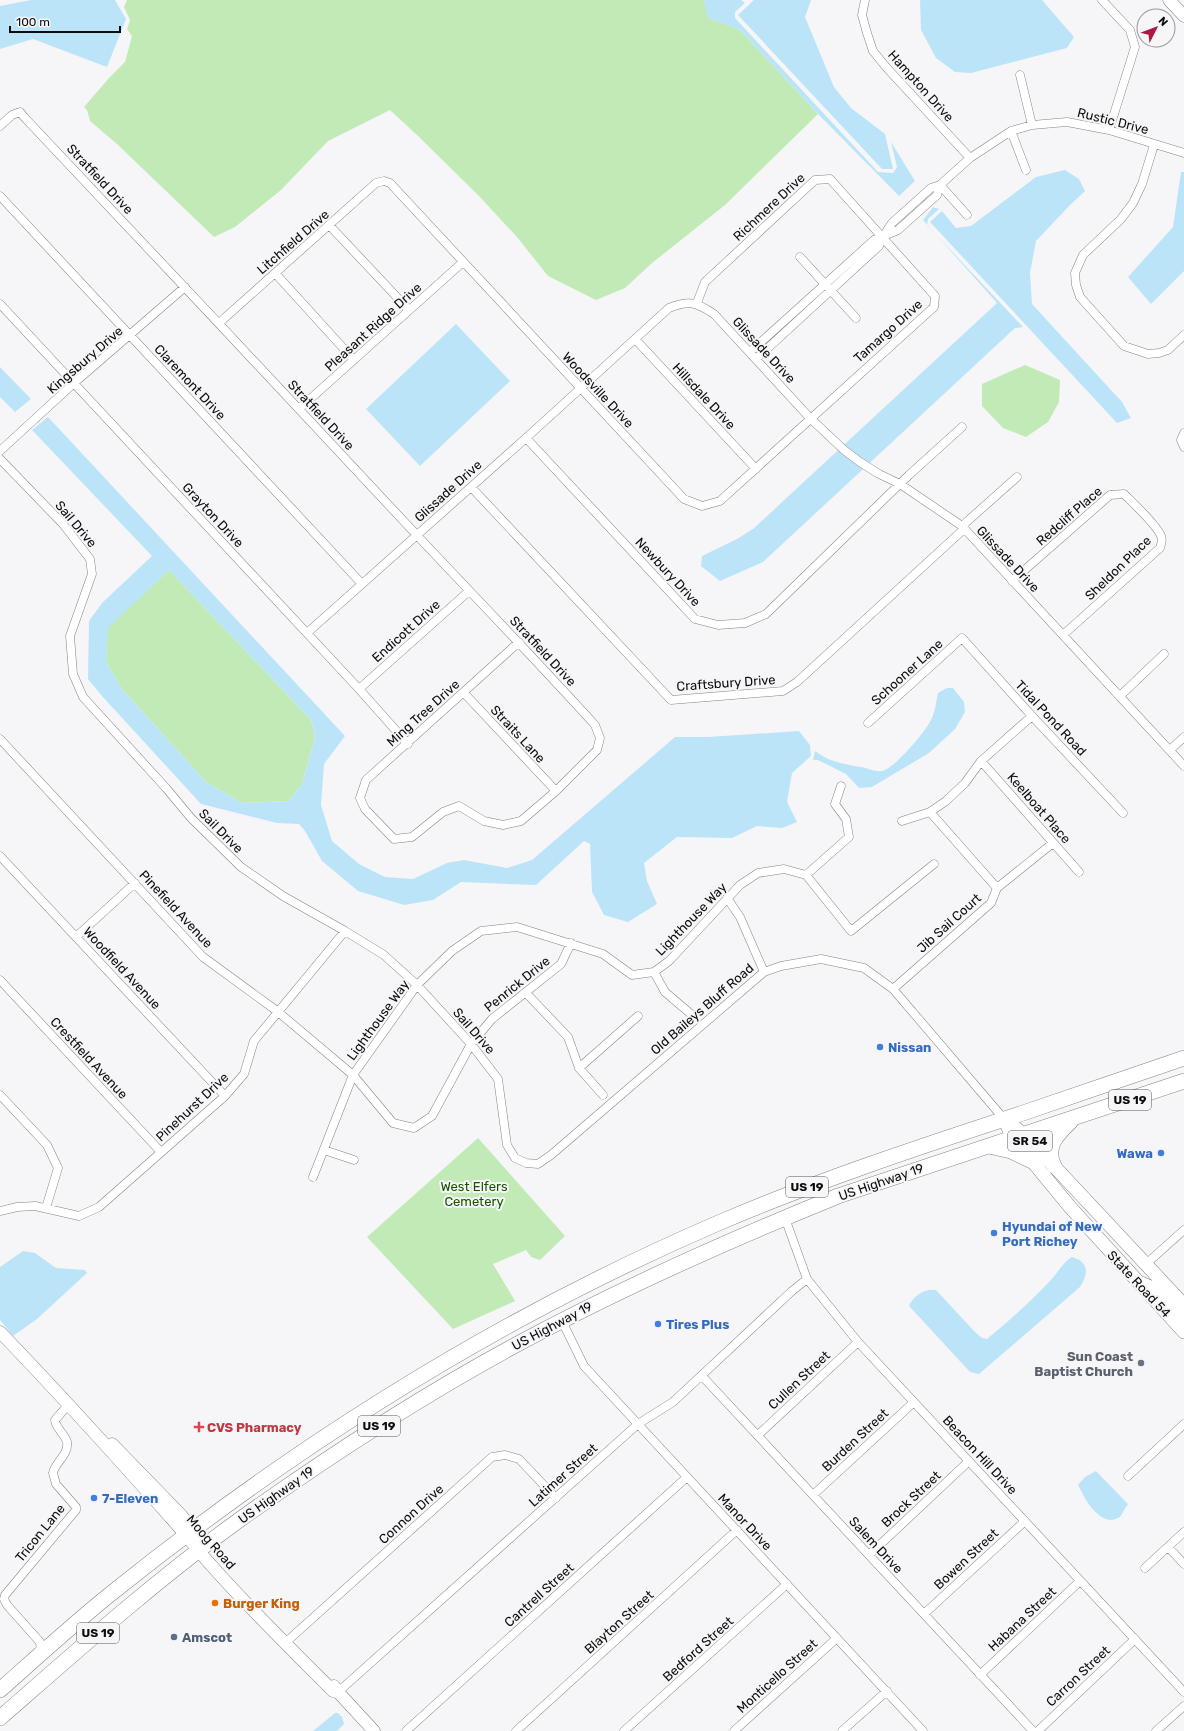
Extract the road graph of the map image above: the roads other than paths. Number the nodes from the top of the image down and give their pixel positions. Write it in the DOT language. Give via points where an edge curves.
graph roads {
  1 [pos="865,0"];
  2 [pos="1102,0"];
  3 [pos="1169,0"];
  4 [pos="1184,16"];
  5 [pos="1020,75"];
  6 [pos="1032,125"];
  7 [pos="0,126"];
  8 [pos="1109,130"];
  9 [pos="1011,131"];
  10 [pos="1154,144"];
  11 [pos="1184,153"];
  12 [pos="970,158"];
  13 [pos="1026,170"];
  14 [pos="384,181"];
  15 [pos="940,185"];
  16 [pos="0,196"];
  17 [pos="967,215"];
  18 [pos="330,226"];
  19 [pos="882,237"];
  20 [pos="800,257"];
  21 [pos="463,262"];
  22 [pos="275,273"];
  23 [pos="186,287"];
  24 [pos="828,287"];
  25 [pos="696,303"];
  26 [pos="0,304"];
  27 [pos="409,310"];
  28 [pos="856,318"];
  29 [pos="792,320"];
  30 [pos="219,323"];
  31 [pos="770,334"];
  32 [pos="131,335"];
  33 [pos="1184,335"];
  34 [pos="635,339"];
  35 [pos="776,341"];
  36 [pos="750,352"];
  37 [pos="756,359"];
  38 [pos="354,360"];
  39 [pos="74,383"];
  40 [pos="580,388"];
  41 [pos="299,409"];
  42 [pos="810,418"];
  43 [pos="962,427"];
  44 [pos="1184,433"];
  45 [pos="526,438"];
  46 [pos="1184,447"];
  47 [pos="0,451"];
  48 [pos="0,459"];
  49 [pos="756,469"];
  50 [pos="1017,478"];
  51 [pos="900,484"];
  52 [pos="471,487"];
  53 [pos="1142,513"];
  54 [pos="963,528"];
  55 [pos="417,535"];
  56 [pos="1012,581"];
  57 [pos="362,584"];
  58 [pos="469,591"];
  59 [pos="307,633"];
  60 [pos="1063,636"];
  61 [pos="962,638"];
  62 [pos="519,642"];
  63 [pos="1164,654"];
  64 [pos="359,689"];
  65 [pos="464,693"];
  66 [pos="1120,696"];
  67 [pos="1032,716"];
  68 [pos="868,723"];
  69 [pos="1184,737"];
  70 [pos="0,739"];
  71 [pos="408,744"];
  72 [pos="1170,750"];
  73 [pos="981,760"];
  74 [pos="1184,766"];
  75 [pos="841,786"];
  76 [pos="556,791"];
  77 [pos="930,812"];
  78 [pos="1124,813"];
  79 [pos="902,821"];
  80 [pos="1053,843"];
  81 [pos="0,856"];
  82 [pos="934,864"];
  83 [pos="1078,872"];
  84 [pos="806,875"];
  85 [pos="135,884"];
  86 [pos="997,888"];
  87 [pos="727,898"];
  88 [pos="345,931"];
  89 [pos="76,937"];
  90 [pos="571,943"];
  91 [pos="654,972"];
  92 [pos="764,972"];
  93 [pos="0,980"];
  94 [pos="417,985"];
  95 [pos="893,989"];
  96 [pos="526,993"];
  97 [pos="277,1011"];
  98 [pos="692,1015"];
  99 [pos="638,1016"];
  100 [pos="471,1044"];
  101 [pos="1184,1058"];
  102 [pos="579,1068"];
  103 [pos="353,1075"];
  104 [pos="1184,1081"];
  105 [pos="0,1095"];
  106 [pos="603,1095"];
  107 [pos="225,1096"];
  108 [pos="1075,1118"];
  109 [pos="1004,1119"];
  110 [pos="1018,1136"];
  111 [pos="988,1146"];
  112 [pos="324,1150"];
  113 [pos="161,1152"];
  114 [pos="354,1160"];
  115 [pos="1032,1161"];
  116 [pos="526,1163"];
  117 [pos="1054,1166"];
  118 [pos="313,1177"];
  119 [pos="46,1208"];
  120 [pos="0,1211"];
  121 [pos="785,1218"];
  122 [pos="1184,1230"];
  123 [pos="648,1254"];
  124 [pos="1146,1264"];
  125 [pos="808,1279"];
  126 [pos="1136,1281"];
  127 [pos="549,1303"];
  128 [pos="1184,1305"];
  129 [pos="1184,1317"];
  130 [pos="562,1321"];
  131 [pos="0,1332"];
  132 [pos="1184,1332"];
  133 [pos="858,1342"];
  134 [pos="702,1376"];
  135 [pos="450,1382"];
  136 [pos="914,1402"];
  137 [pos="69,1404"];
  138 [pos="638,1424"];
  139 [pos="1184,1424"];
  140 [pos="758,1436"];
  141 [pos="969,1462"];
  142 [pos="1128,1476"];
  143 [pos="687,1477"];
  144 [pos="813,1495"];
  145 [pos="556,1498"];
  146 [pos="1025,1521"];
  147 [pos="737,1530"];
  148 [pos="1184,1532"];
  149 [pos="189,1533"];
  150 [pos="1168,1547"];
  151 [pos="202,1548"];
  152 [pos="869,1555"];
  153 [pos="1184,1564"];
  154 [pos="1145,1568"];
  155 [pos="1080,1580"];
  156 [pos="787,1584"];
  157 [pos="924,1614"];
  158 [pos="837,1638"];
  159 [pos="288,1640"];
  160 [pos="1135,1640"];
  161 [pos="41,1654"];
  162 [pos="980,1674"];
  163 [pos="0,1690"];
  164 [pos="887,1691"];
  165 [pos="338,1692"];
  166 [pos="1184,1692"];
  167 [pos="1184,1706"];
  168 [pos="2,1716"];
  169 [pos="374,1731"];
  170 [pos="406,1731"];
  171 [pos="516,1731"];
  172 [pos="624,1731"];
  173 [pos="734,1731"];
  174 [pos="842,1731"];
  175 [pos="923,1731"];
  176 [pos="1033,1731"];
  177 [pos="1038,1731"];
  178 [pos="1156,1731"];
  1 -- 12 [label="street, Hampton Drive" via="862,15 873,51"];
  2 -- 8 [label="street" via="1130,30 1135,47"];
  3 -- 4 [label="street"];
  5 -- 6 [label="street"];
  6 -- 8 [label="street, Rustic Drive" via="1068,122"];
  6 -- 9 [label="street, Rustic Drive"];
  7 -- 23 [label="street, Stratfield Drive" via="12,115 20,112"];
  8 -- 10 [label="street, Rustic Drive"];
  9 -- 12 [label="street, Rustic Drive"];
  9 -- 13 [label="street"];
  10 -- 11 [label="street, Rustic Drive"];
  10 -- 33 [label="street" via="1142,184 1133,203 1121,219 1083,255 1075,273 1076,285 1080,297 1124,346 1148,354 1158,353 1168,350"];
  12 -- 15 [label="street, Rustic Drive"];
  14 -- 18 [label="street, Litchfield Drive" via="376,183"];
  14 -- 21 [label="street, Woodsville Drive" via="390,183"];
  15 -- 17 [label="street"];
  15 -- 19 [label="street, Rustic Drive" via="931,188 892,224"];
  16 -- 32 [label="street, Claremont Drive"];
  18 -- 22 [label="street, Litchfield Drive"];
  18 -- 27 [label="street"];
  19 -- 24 [label="street, Rustic Drive" via="874,240"];
  19 -- 25 [label="street, Richmere Drive" via="830,180 815,180 705,282"];
  19 -- 42 [label="street, Tamargo Drive" via="935,296 934,307"];
  20 -- 24 [label="street"];
  21 -- 27 [label="street, Pleasant Ridge Drive"];
  21 -- 40 [label="street, Woodsville Drive"];
  22 -- 30 [label="street, Litchfield Drive"];
  22 -- 38 [label="street"];
  23 -- 30 [label="street, Stratfield Drive"];
  23 -- 32 [label="street, Kingsbury Drive"];
  24 -- 28 [label="street"];
  24 -- 29 [label="street, Rustic Drive"];
  25 -- 34 [label="street, Glissade Drive" via="682,303 669,308"];
  25 -- 36 [label="street, Glissade Drive" via="714,314"];
  26 -- 39 [label="street, Grayton Drive"];
  27 -- 38 [label="street, Pleasant Ridge Drive"];
  29 -- 31 [label="street"];
  29 -- 35 [label="street"];
  30 -- 41 [label="street, Stratfield Drive"];
  31 -- 35 [label="street"];
  31 -- 36 [label="street"];
  32 -- 39 [label="street, Kingsbury Drive"];
  32 -- 57 [label="street, Claremont Drive"];
  34 -- 40 [label="street, Glissade Drive"];
  34 -- 49 [label="street, Hillsdale Drive"];
  35 -- 37 [label="street"];
  36 -- 37 [label="street, Glissade Drive"];
  37 -- 42 [label="street, Glissade Drive"];
  38 -- 41 [label="street, Pleasant Ridge Drive"];
  39 -- 47 [label="street, Kingsbury Drive"];
  39 -- 59 [label="street, Grayton Drive"];
  40 -- 45 [label="street, Glissade Drive"];
  40 -- 49 [label="street, Woodsville Drive" via="684,500 702,506 720,502"];
  41 -- 55 [label="street, Stratfield Drive"];
  42 -- 49 [label="street, Woodsville Drive"];
  42 -- 51 [label="street, Glissade Drive" via="860,462"];
  43 -- 51 [label="street, Newbury Drive"];
  44 -- 46 [label="street" via="1181,440"];
  45 -- 51 [label="street, Newbury Drive" via="695,619 718,624 745,623 766,614"];
  45 -- 52 [label="street, Glissade Drive"];
  48 -- 88 [label="street, Sail Drive" via="63,524 90,559 92,574 70,636 73,674 83,697 191,818 241,867 283,896"];
  50 -- 54 [label="street"];
  51 -- 54 [label="street, Glissade Drive"];
  52 -- 54 [label="street, Craftsbury Drive" via="671,700 783,691 797,682"];
  52 -- 55 [label="street, Glissade Drive"];
  53 -- 56 [label="street, Redcliff Place" via="1124,494 1110,495"];
  53 -- 60 [label="street, Sheldon Place" via="1160,535 1160,548"];
  54 -- 56 [label="street, Glissade Drive"];
  55 -- 57 [label="street, Glissade Drive"];
  55 -- 58 [label="street, Stratfield Drive"];
  56 -- 60 [label="street, Glissade Drive"];
  57 -- 59 [label="street, Glissade Drive"];
  58 -- 62 [label="street, Stratfield Drive"];
  58 -- 64 [label="street, Endicott Drive"];
  59 -- 64 [label="street, Grayton Drive"];
  60 -- 66 [label="street, Glissade Drive"];
  61 -- 67 [label="street, Tidal Pond Road"];
  61 -- 68 [label="street, Schooner Lane"];
  62 -- 65 [label="street, Ming Tree Drive"];
  62 -- 76 [label="street, Stratfield Drive" via="595,725 600,738 597,750"];
  63 -- 66 [label="street"];
  64 -- 71 [label="street, Grayton Drive"];
  65 -- 71 [label="street, Ming Tree Drive"];
  65 -- 76 [label="street, Straits Lane"];
  66 -- 72 [label="street, Glissade Drive"];
  67 -- 73 [label="street"];
  67 -- 78 [label="street, Tidal Pond Road"];
  69 -- 72 [label="street"];
  70 -- 85 [label="street, Pinefield Avenue"];
  71 -- 76 [label="street, Ming Tree Drive" via="366,780 360,798 365,809 394,839 412,837 443,812 459,806 484,822 503,825 521,821"];
  72 -- 74 [label="street, Glissade Drive"];
  73 -- 77 [label="street" via="965,783"];
  73 -- 80 [label="street, Keelboat Place"];
  75 -- 84 [label="street" via="835,804 846,819 849,837"];
  77 -- 79 [label="street"];
  77 -- 86 [label="street"];
  80 -- 83 [label="street, Keelboat Place"];
  80 -- 86 [label="street, Jib Sail Court"];
  81 -- 89 [label="street, Woodfield Avenue"];
  82 -- 84 [label="street" via="851,931"];
  84 -- 87 [label="street, Lighthouse Way" via="784,869 758,873 740,884"];
  85 -- 89 [label="street"];
  85 -- 97 [label="street, Pinefield Avenue" via="203,957"];
  86 -- 95 [label="street, Jib Sail Court" via="991,903"];
  87 -- 91 [label="street, Lighthouse Way" via="669,961"];
  87 -- 92 [label="street" via="740,917"];
  88 -- 94 [label="street, Sail Drive" via="384,955"];
  88 -- 97 [label="street, Pinehurst Drive"];
  89 -- 107 [label="street, Woodfield Avenue"];
  90 -- 91 [label="street, Lighthouse Way" via="603,954 632,975"];
  90 -- 94 [label="street, Lighthouse Way" via="517,927 480,931 452,951"];
  90 -- 96 [label="street, Penrick Drive" via="561,964"];
  91 -- 98 [label="street" via="665,992"];
  92 -- 95 [label="street, Old Baileys Bluff Road" via="781,966 821,959 864,968"];
  92 -- 116 [label="street, Old Baileys Bluff Road" via="551,1155 538,1164"];
  93 -- 113 [label="street, Crestfield Avenue"];
  94 -- 100 [label="street, Sail Drive"];
  94 -- 103 [label="street, Lighthouse Way"];
  95 -- 109 [label="street, Old Baileys Bluff Road"];
  96 -- 100 [label="street, Penrick Drive" via="492,1019"];
  96 -- 102 [label="street" via="568,1037"];
  97 -- 103 [label="street, Pinefield Avenue"];
  97 -- 107 [label="street, Pinehurst Drive" via="254,1040 244,1074"];
  99 -- 102 [label="street"];
  100 -- 103 [label="street, Penrick Drive" via="432,1116 414,1128 393,1123"];
  100 -- 116 [label="street, Sail Drive" via="498,1079 507,1145 515,1158"];
  101 -- 109 [label="highway, US Highway 19 / US 19"];
  102 -- 106 [label="street"];
  103 -- 112 [label="street, Lighthouse Way"];
  104 -- 108 [label="highway, US Highway 19 / US 19"];
  105 -- 119 [label="street" via="48,1145 58,1168"];
  107 -- 113 [label="street, Pinehurst Drive"];
  108 -- 110 [label="highway, US Highway 19 / US 19"];
  108 -- 117 [label="highway" via="1054,1140 1050,1155"];
  109 -- 110 [label="main road, State Road 54 / SR 54"];
  109 -- 123 [label="highway, US Highway 19 / US 19" via="888,1157 778,1198"];
  110 -- 111 [label="highway, US Highway 19 / US 19"];
  110 -- 115 [label="main road, State Road 54 / SR 54"];
  110 -- 117 [label="main road, State Road 54 / SR 54"];
  111 -- 115 [label="highway" via="1011,1151"];
  111 -- 121 [label="highway, US Highway 19 / US 19" via="857,1190"];
  112 -- 114 [label="street"];
  112 -- 118 [label="street, Lighthouse Way"];
  113 -- 119 [label="street, Pinehurst Drive" via="99,1207 79,1216"];
  115 -- 126 [label="main road, State Road 54 / SR 54"];
  117 -- 124 [label="main road, State Road 54 / SR 54"];
  119 -- 120 [label="street, Pinehurst Drive" via="25,1206"];
  121 -- 125 [label="street, Beacon Hill Drive"];
  121 -- 130 [label="highway, US Highway 19 / US 19" via="672,1267"];
  122 -- 124 [label="street"];
  123 -- 127 [label="highway, US Highway 19 / US 19"];
  123 -- 130 [label="highway" via="623,1273 578,1297 568,1307"];
  124 -- 128 [label="main road, State Road 54 / SR 54"];
  125 -- 133 [label="street, Beacon Hill Drive"];
  125 -- 134 [label="street, Latimer Street"];
  126 -- 129 [label="main road" via="1157,1290"];
  126 -- 132 [label="main road, State Road 54 / SR 54"];
  127 -- 135 [label="highway" via="549,1316 456,1371"];
  127 -- 149 [label="highway, US Highway 19 / US 19" via="453,1356 362,1412 272,1472"];
  130 -- 135 [label="highway, US Highway 19 / US 19"];
  130 -- 138 [label="street, Manor Drive" via="584,1366"];
  131 -- 137 [label="street, Moog Road"];
  133 -- 136 [label="street, Beacon Hill Drive"];
  133 -- 140 [label="street, Cullen Street"];
  134 -- 138 [label="street, Latimer Street" via="673,1402"];
  134 -- 140 [label="street, Salem Drive"];
  135 -- 151 [label="highway, US Highway 19 / US 19" via="327,1459"];
  136 -- 141 [label="street, Beacon Hill Drive"];
  136 -- 144 [label="street, Burden Street"];
  137 -- 149 [label="street, Moog Road" via="124,1455"];
  137 -- 161 [label="street, Tricon Lane" via="55,1420 67,1448 53,1474 56,1484 76,1510 4,1599 40,1642"];
  138 -- 143 [label="street, Manor Drive"];
  138 -- 145 [label="street, Latimer Street"];
  139 -- 142 [label="street"];
  140 -- 144 [label="street, Salem Drive"];
  141 -- 146 [label="street, Beacon Hill Drive"];
  141 -- 152 [label="street, Brock Street"];
  143 -- 147 [label="street, Manor Drive"];
  143 -- 170 [label="street, Cantrell Street"];
  144 -- 152 [label="street, Salem Drive"];
  145 -- 159 [label="street, Connon Drive" via="519,1459 505,1455 492,1457"];
  145 -- 165 [label="street, Latimer Street"];
  146 -- 155 [label="street, Beacon Hill Drive"];
  146 -- 157 [label="street, Bowen Street"];
  147 -- 156 [label="street, Manor Drive"];
  147 -- 171 [label="street, Blayton Street"];
  148 -- 150 [label="street"];
  149 -- 151 [label="street, Moog Road"];
  149 -- 161 [label="highway, US Highway 19 / US 19" via="106,1597"];
  150 -- 153 [label="street"];
  150 -- 154 [label="street"];
  151 -- 159 [label="street, Moog Road"];
  151 -- 168 [label="highway, US Highway 19 / US 19"];
  152 -- 157 [label="street, Salem Drive"];
  155 -- 160 [label="street, Beacon Hill Drive"];
  155 -- 162 [label="street, Habana Street"];
  156 -- 158 [label="street, Manor Drive"];
  156 -- 172 [label="street, Bedford Street"];
  157 -- 162 [label="street, Salem Drive"];
  158 -- 164 [label="street, Manor Drive"];
  158 -- 173 [label="street, Monticello Street"];
  159 -- 165 [label="street, Moog Road" via="334,1691"];
  160 -- 166 [label="street, Beacon Hill Drive"];
  160 -- 177 [label="street, Carron Street"];
  161 -- 163 [label="highway, US Highway 19 / US 19"];
  161 -- 168 [label="highway" via="44,1659 42,1666 13,1697"];
  162 -- 176 [label="street, Salem Drive"];
  164 -- 174 [label="street"];
  164 -- 175 [label="street, Manor Drive"];
  165 -- 169 [label="street, Moog Road"];
  167 -- 178 [label="street"];
}
